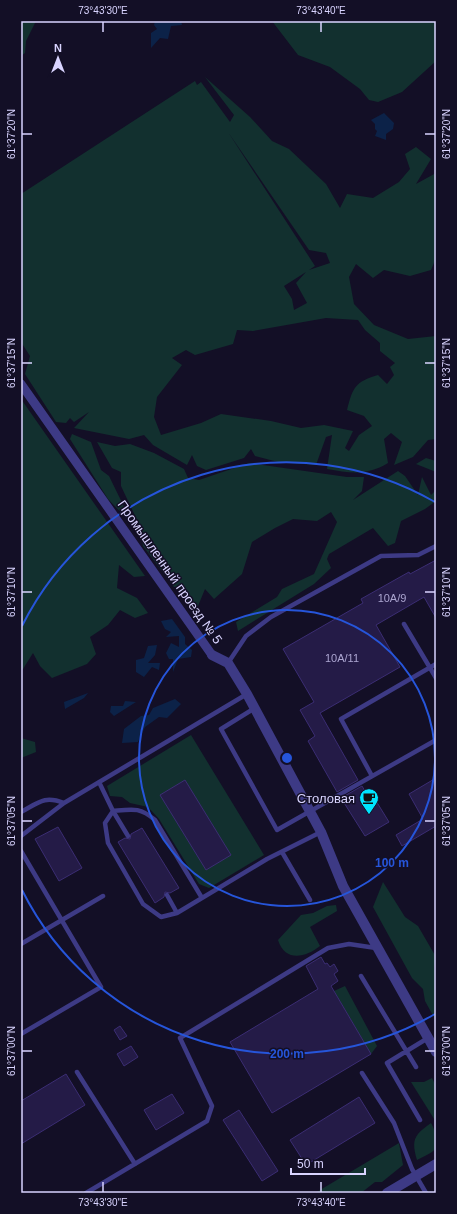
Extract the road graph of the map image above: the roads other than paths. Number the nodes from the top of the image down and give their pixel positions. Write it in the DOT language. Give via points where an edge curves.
graph roads {
  1 [pos="21,384"];
  2 [pos="436,546"];
  3 [pos="404,624"];
  4 [pos="212,655"];
  5 [pos="228,663"];
  6 [pos="436,664"];
  7 [pos="430,668"];
  8 [pos="436,678"];
  9 [pos="247,694"];
  10 [pos="255,708"];
  11 [pos="436,740"];
  12 [pos="372,776"];
  13 [pos="99,782"];
  14 [pos="64,803"];
  15 [pos="113,811"];
  16 [pos="310,811"];
  17 [pos="21,812"];
  18 [pos="321,832"];
  19 [pos="21,836"];
  20 [pos="128,836"];
  21 [pos="21,851"];
  22 [pos="282,852"];
  23 [pos="167,895"];
  24 [pos="103,896"];
  25 [pos="202,898"];
  26 [pos="310,900"];
  27 [pos="177,913"];
  28 [pos="62,920"];
  29 [pos="21,944"];
  30 [pos="378,948"];
  31 [pos="361,976"];
  32 [pos="21,1034"];
  33 [pos="428,1038"];
  34 [pos="436,1050"];
  35 [pos="406,1051"];
  36 [pos="416,1067"];
  37 [pos="77,1072"];
  38 [pos="362,1073"];
  39 [pos="420,1120"];
  40 [pos="135,1164"];
  41 [pos="436,1164"];
  42 [pos="416,1176"];
  43 [pos="86,1193"];
  44 [pos="387,1193"];
  45 [pos="426,1193"];
  1 -- 4 [label="street, Промышленный проезд № 5"];
  2 -- 5 [label="lane" via="418,555 381,556 291,606 246,636"];
  3 -- 7 [label="lane"];
  4 -- 5 [label="street, Промышленный проезд № 5"];
  5 -- 9 [label="street"];
  6 -- 7 [label="lane"];
  7 -- 8 [label="lane"];
  7 -- 12 [label="lane" via="341,719"];
  9 -- 10 [label="street"];
  9 -- 13 [label="lane"];
  10 -- 16 [label="street"];
  10 -- 16 [label="lane" via="221,729 277,830"];
  11 -- 12 [label="lane"];
  12 -- 16 [label="lane"];
  13 -- 14 [label="lane"];
  13 -- 15 [label="lane"];
  14 -- 17 [label="lane" via="46,799"];
  14 -- 19 [label="lane"];
  15 -- 20 [label="lane"];
  15 -- 25 [label="lane" via="135,808 155,820"];
  15 -- 27 [label="lane" via="106,823 108,843 143,904 161,917"];
  16 -- 18 [label="street"];
  18 -- 22 [label="lane"];
  18 -- 30 [label="street" via="343,886"];
  21 -- 28 [label="lane"];
  22 -- 25 [label="lane"];
  22 -- 26 [label="lane"];
  23 -- 27 [label="lane"];
  24 -- 28 [label="lane"];
  25 -- 27 [label="lane"];
  28 -- 29 [label="lane"];
  28 -- 32 [label="lane" via="101,987"];
  30 -- 33 [label="street"];
  30 -- 40 [label="lane" via="349,944 328,948 180,1038 212,1106 207,1121"];
  31 -- 35 [label="lane"];
  33 -- 34 [label="street"];
  33 -- 35 [label="lane"];
  35 -- 36 [label="lane"];
  35 -- 39 [label="lane" via="387,1063"];
  37 -- 40 [label="lane"];
  38 -- 42 [label="lane" via="394,1123"];
  40 -- 43 [label="lane"];
  41 -- 42 [label="street"];
  42 -- 44 [label="street"];
  42 -- 45 [label="lane"];
}
